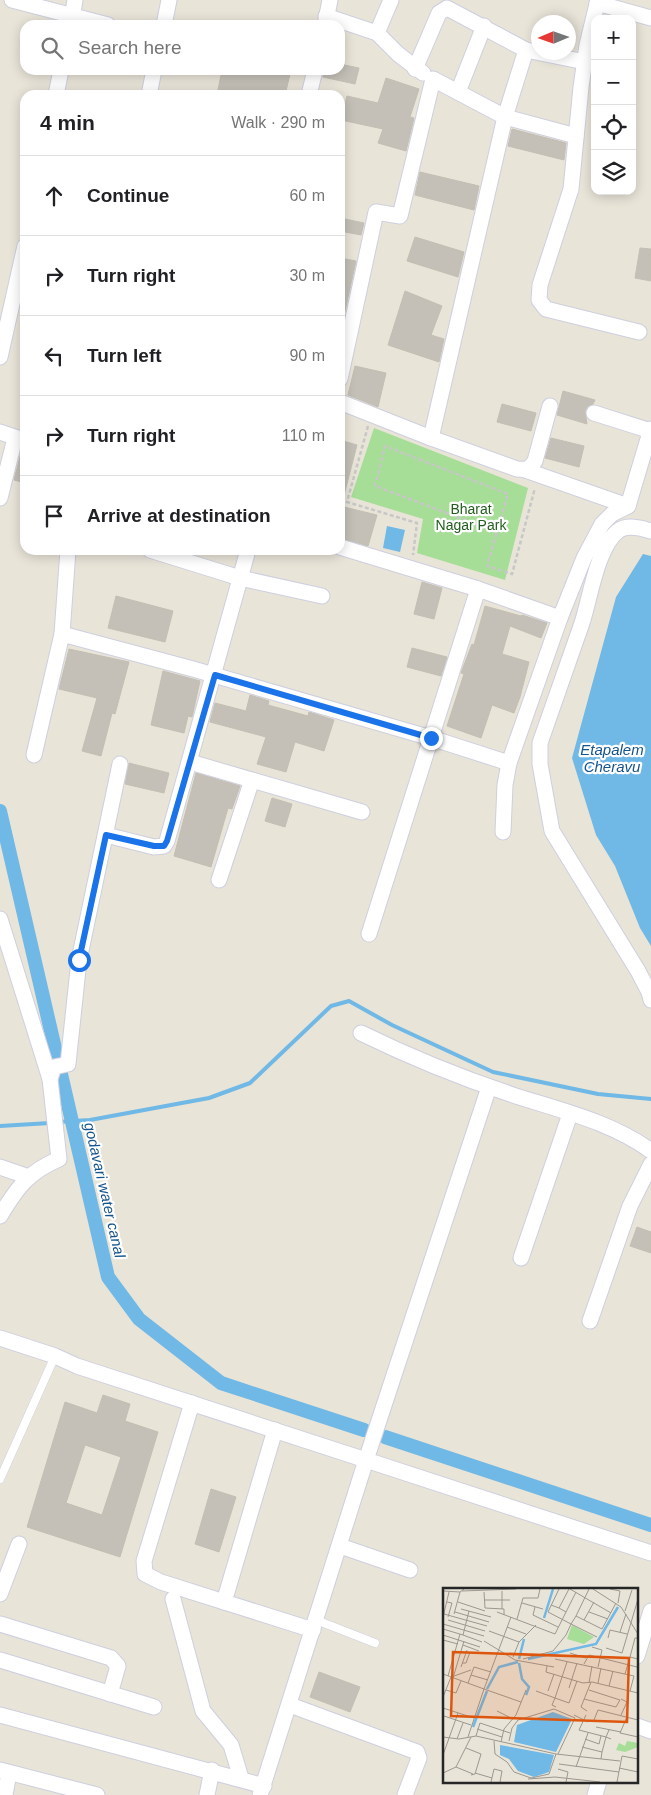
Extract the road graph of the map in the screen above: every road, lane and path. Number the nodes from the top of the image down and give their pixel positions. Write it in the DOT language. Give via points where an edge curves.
graph roads {
  1 [pos="12,0"];
  2 [pos="75,0"];
  3 [pos="169,0"];
  4 [pos="330,0"];
  5 [pos="390,0"];
  6 [pos="597,2"];
  7 [pos="651,18"];
  8 [pos="68,20"];
  9 [pos="71,20"];
  10 [pos="165,20"];
  11 [pos="326,20"];
  12 [pos="345,25"];
  13 [pos="484,26"];
  14 [pos="377,33"];
  15 [pos="526,50"];
  16 [pos="585,62"];
  17 [pos="415,69"];
  18 [pos="60,75"];
  19 [pos="153,75"];
  20 [pos="315,75"];
  21 [pos="433,79"];
  22 [pos="57,90"];
  23 [pos="150,90"];
  24 [pos="310,90"];
  25 [pos="458,92"];
  26 [pos="505,117"];
  27 [pos="576,136"];
  28 [pos="20,266"];
  29 [pos="13,294"];
  30 [pos="639,332"];
  31 [pos="345,356"];
  32 [pos="0,357"];
  33 [pos="345,404"];
  34 [pos="550,406"];
  35 [pos="594,413"];
  36 [pos="371,414"];
  37 [pos="651,430"];
  38 [pos="0,432"];
  39 [pos="431,438"];
  40 [pos="20,439"];
  41 [pos="527,477"];
  42 [pos="0,498"];
  43 [pos="628,506"];
  44 [pos="651,531"];
  45 [pos="497,532"];
  46 [pos="345,549"];
  47 [pos="68,555"];
  48 [pos="166,555"];
  49 [pos="247,555"];
  50 [pos="413,559"];
  51 [pos="240,578"];
  52 [pos="478,589"];
  53 [pos="322,596"];
  54 [pos="560,618"];
  55 [pos="62,634"];
  56 [pos="215,675"];
  57 [pos="431,738"];
  58 [pos="34,756"];
  59 [pos="190,762"];
  60 [pos="509,763"];
  61 [pos="120,764"];
  62 [pos="252,780"];
  63 [pos="362,812"];
  64 [pos="503,832"];
  65 [pos="106,835"];
  66 [pos="219,880"];
  67 [pos="0,919"];
  68 [pos="369,934"];
  69 [pos="651,1000"];
  70 [pos="361,1033"];
  71 [pos="57,1070"];
  72 [pos="489,1087"];
  73 [pos="570,1114"];
  74 [pos="651,1152"];
  75 [pos="651,1164"];
  76 [pos="0,1167"];
  77 [pos="28,1177"];
  78 [pos="0,1216"];
  79 [pos="521,1258"];
  80 [pos="590,1321"];
  81 [pos="0,1338"];
  82 [pos="65,1361"];
  83 [pos="192,1404"];
  84 [pos="276,1430"];
  85 [pos="366,1460"];
  86 [pos="0,1479"];
  87 [pos="19,1544"];
  88 [pos="340,1546"];
  89 [pos="651,1553"];
  90 [pos="410,1570"];
  91 [pos="0,1594"];
  92 [pos="173,1599"];
  93 [pos="224,1602"];
  94 [pos="651,1611"];
  95 [pos="0,1624"];
  96 [pos="314,1625"];
  97 [pos="375,1643"];
  98 [pos="638,1653"];
  99 [pos="0,1660"];
  100 [pos="110,1694"];
  101 [pos="290,1705"];
  102 [pos="154,1707"];
  103 [pos="0,1715"];
  104 [pos="638,1726"];
  105 [pos="651,1731"];
  106 [pos="212,1770"];
  107 [pos="5,1771"];
  108 [pos="241,1778"];
  109 [pos="599,1782"];
  110 [pos="262,1790"];
  111 [pos="5,1795"];
  112 [pos="97,1795"];
  113 [pos="207,1795"];
  114 [pos="406,1795"];
  115 [pos="595,1795"];
  1 -- 8 [label="street"];
  2 -- 9 [label="street"];
  3 -- 10 [label="street"];
  4 -- 11 [label="street"];
  5 -- 14 [label="street"];
  6 -- 7 [label="street"];
  6 -- 16 [label="street"];
  12 -- 14 [label="street"];
  13 -- 15 [label="street"];
  13 -- 17 [label="street" via="453,10 442,9"];
  13 -- 25 [label="street"];
  14 -- 17 [label="street"];
  15 -- 16 [label="street"];
  15 -- 26 [label="street"];
  16 -- 27 [label="street"];
  17 -- 21 [label="street"];
  18 -- 22 [label="street"];
  19 -- 23 [label="street"];
  20 -- 24 [label="street"];
  21 -- 25 [label="street"];
  21 -- 31 [label="street" via="400,216 376,212"];
  25 -- 26 [label="street"];
  26 -- 27 [label="street"];
  26 -- 39 [label="street"];
  27 -- 30 [label="street" via="567,205 540,285 539,300 546,309"];
  28 -- 29 [label="street"];
  29 -- 32 [label="street"];
  33 -- 36 [label="street"];
  34 -- 41 [label="street" via="535,461"];
  35 -- 37 [label="street"];
  36 -- 39 [label="street"];
  36 -- 50 [label="path" via="347,502 417,523"];
  37 -- 43 [label="street"];
  38 -- 40 [label="street"];
  39 -- 41 [label="street" via="517,470"];
  40 -- 42 [label="street"];
  41 -- 43 [label="street"];
  41 -- 45 [label="path" via="535,486 512,574 487,566"];
  43 -- 54 [label="street" via="612,514 602,524 584,558"];
  44 -- 69 [label="street" via="629,527 610,538 540,743 540,764 552,831 638,971"];
  45 -- 45 [label="path" via="508,494 385,446 375,486"];
  46 -- 52 [label="street"];
  47 -- 55 [label="street"];
  48 -- 51 [label="street"];
  49 -- 51 [label="street"];
  51 -- 53 [label="street"];
  51 -- 56 [label="street"];
  52 -- 54 [label="street"];
  52 -- 57 [label="street"];
  54 -- 60 [label="street"];
  55 -- 56 [label="street"];
  55 -- 58 [label="street"];
  56 -- 57 [label="street"];
  56 -- 59 [label="street"];
  57 -- 60 [label="street"];
  57 -- 68 [label="street"];
  59 -- 62 [label="street"];
  59 -- 65 [label="street" via="164,846"];
  60 -- 64 [label="street"];
  61 -- 65 [label="street"];
  62 -- 63 [label="street"];
  62 -- 66 [label="street"];
  65 -- 71 [label="street"];
  67 -- 71 [label="street"];
  70 -- 72 [label="street" via="408,1056"];
  71 -- 77 [label="street" via="59,1160 40,1167"];
  72 -- 73 [label="street"];
  72 -- 85 [label="street"];
  73 -- 74 [label="street" via="616,1129"];
  73 -- 79 [label="street"];
  75 -- 80 [label="street" via="630,1206"];
  76 -- 77 [label="street"];
  77 -- 78 [label="street" via="17,1187"];
  81 -- 82 [label="street"];
  82 -- 83 [label="street"];
  82 -- 86 [label="lane"];
  83 -- 84 [label="street"];
  83 -- 93 [label="street" via="143,1568 149,1577"];
  84 -- 85 [label="street"];
  84 -- 93 [label="street"];
  85 -- 88 [label="street"];
  85 -- 89 [label="street"];
  87 -- 91 [label="street"];
  88 -- 90 [label="street"];
  88 -- 96 [label="street"];
  92 -- 108 [label="street" via="203,1711 231,1745"];
  93 -- 96 [label="street"];
  94 -- 98 [label="street"];
  95 -- 100 [label="street" via="111,1658 118,1666"];
  96 -- 97 [label="lane"];
  96 -- 101 [label="street"];
  99 -- 100 [label="street"];
  100 -- 102 [label="street"];
  101 -- 110 [label="street"];
  101 -- 114 [label="street" via="417,1752 419,1758"];
  103 -- 106 [label="street"];
  104 -- 105 [label="street"];
  106 -- 108 [label="street"];
  106 -- 113 [label="street"];
  107 -- 111 [label="street"];
  107 -- 112 [label="street"];
  108 -- 110 [label="street"];
  109 -- 115 [label="street"];
}
